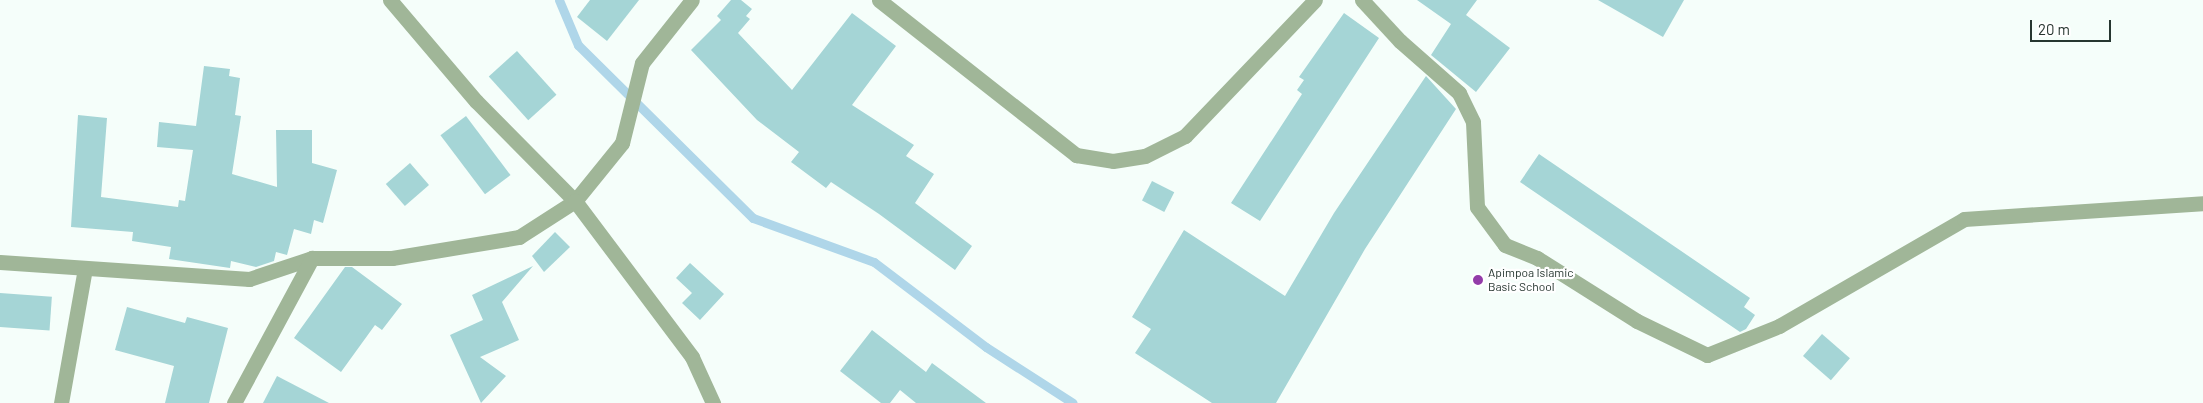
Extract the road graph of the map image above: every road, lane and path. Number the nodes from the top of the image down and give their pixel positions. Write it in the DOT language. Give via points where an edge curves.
graph roads {
  1 [pos="390,0"];
  2 [pos="692,0"];
  3 [pos="879,0"];
  4 [pos="1315,0"];
  5 [pos="1362,0"];
  6 [pos="575,201"];
  7 [pos="2203,203"];
  8 [pos="312,258"];
  9 [pos="0,262"];
  10 [pos="85,268"];
  11 [pos="61,403"];
  12 [pos="234,403"];
  13 [pos="713,403"];
  1 -- 6 [label="street" via="476,101"];
  2 -- 6 [label="street" via="642,63 622,143"];
  3 -- 4 [label="street" via="1076,154 1113,161 1145,156 1185,136"];
  5 -- 7 [label="street" via="1400,42 1459,93 1473,122 1477,207 1505,245 1537,258 1636,321 1707,355 1779,326 1964,219"];
  6 -- 8 [label="street" via="519,237 392,258"];
  6 -- 13 [label="street" via="692,357"];
  8 -- 10 [label="street" via="249,280"];
  8 -- 12 [label="street"];
  9 -- 10 [label="street"];
  10 -- 11 [label="street"];
}
